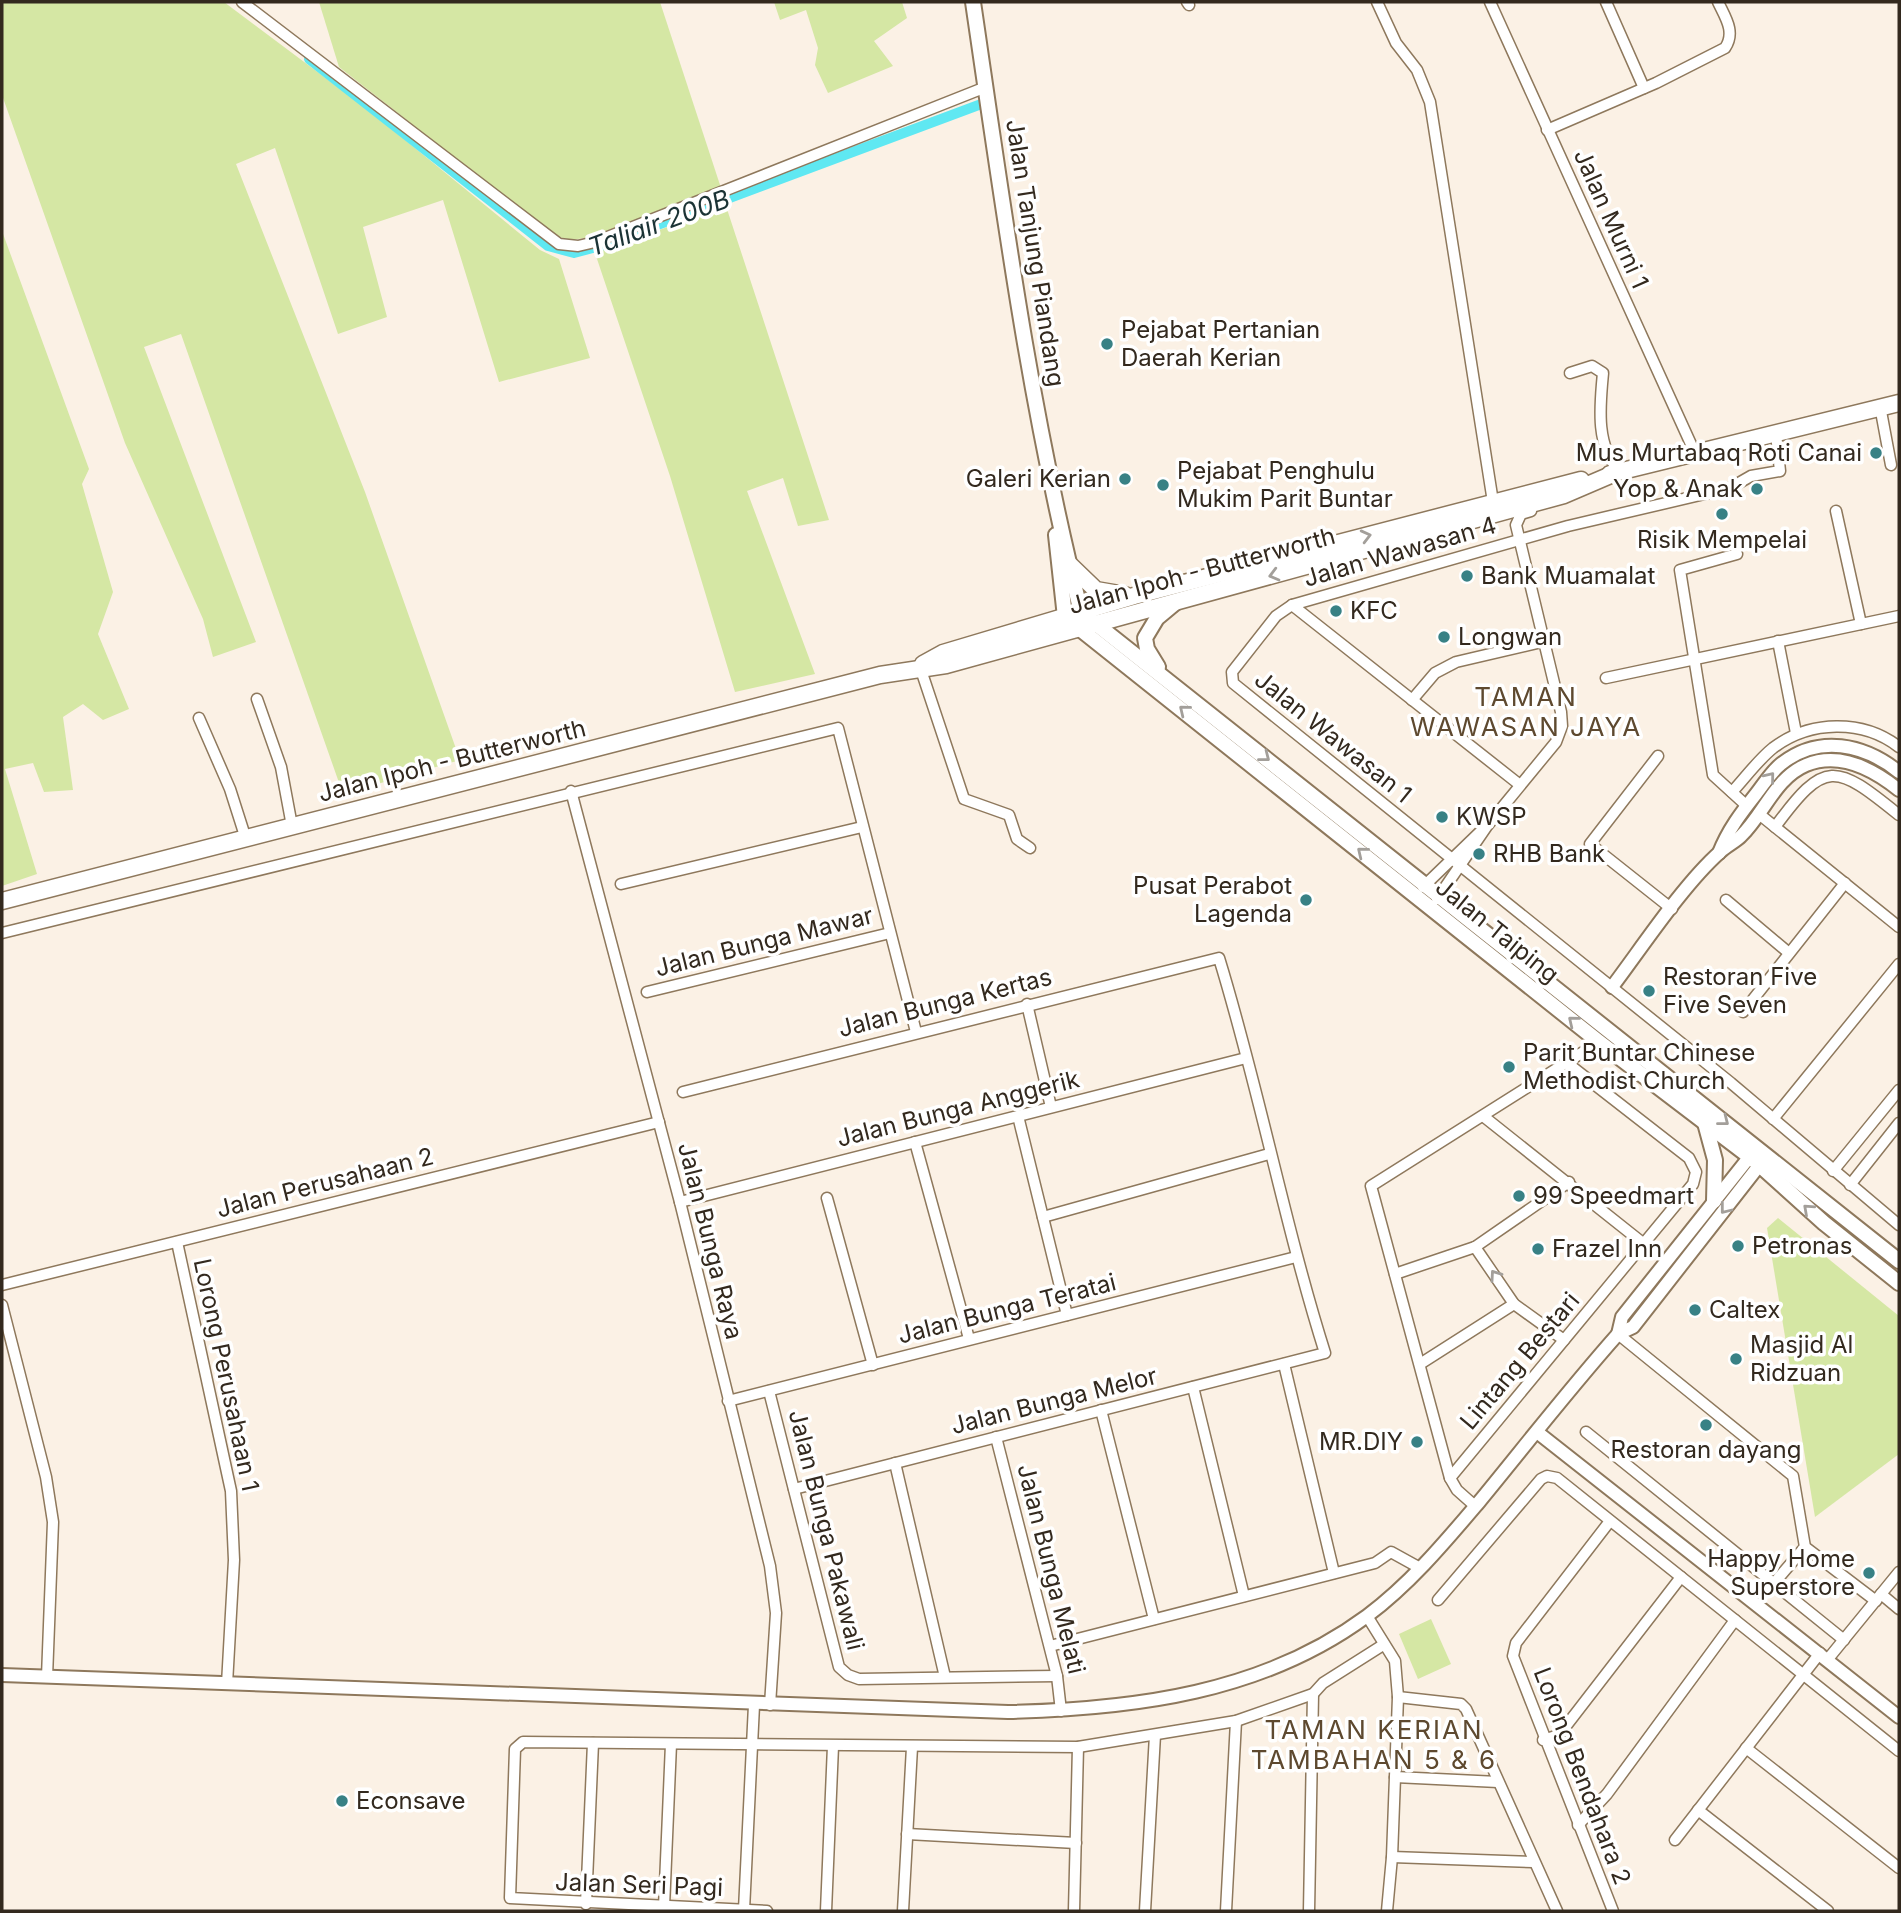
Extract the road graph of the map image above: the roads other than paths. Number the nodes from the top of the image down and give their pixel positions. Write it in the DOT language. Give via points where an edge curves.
graph roads {
  1 [pos="242,2"];
  2 [pos="974,2"];
  3 [pos="1377,2"];
  4 [pos="1490,2"];
  5 [pos="1606,2"];
  6 [pos="1718,2"];
  7 [pos="986,88"];
  8 [pos="1644,88"];
  9 [pos="1547,130"];
  10 [pos="1570,373"];
  11 [pos="1899,403"];
  12 [pos="1880,406"];
  13 [pos="1776,434"];
  14 [pos="1695,453"];
  15 [pos="1612,462"];
  16 [pos="1891,465"];
  17 [pos="1540,501"];
  18 [pos="1493,502"];
  19 [pos="1056,511"];
  20 [pos="1836,511"];
  21 [pos="1476,519"];
  22 [pos="1516,525"];
  23 [pos="1520,539"];
  24 [pos="1737,554"];
  25 [pos="1069,564"];
  26 [pos="1134,596"];
  27 [pos="1175,603"];
  28 [pos="1292,605"];
  29 [pos="1899,616"];
  30 [pos="1065,617"];
  31 [pos="1080,620"];
  32 [pos="1096,623"];
  33 [pos="1861,624"];
  34 [pos="1546,641"];
  35 [pos="1778,641"];
  36 [pos="1696,659"];
  37 [pos="917,668"];
  38 [pos="1164,677"];
  39 [pos="1606,678"];
  40 [pos="257,699"];
  41 [pos="1412,700"];
  42 [pos="199,718"];
  43 [pos="1796,733"];
  44 [pos="1899,747"];
  45 [pos="1658,756"];
  46 [pos="1899,772"];
  47 [pos="1520,785"];
  48 [pos="1899,790"];
  49 [pos="571,791"];
  50 [pos="1732,792"];
  51 [pos="1747,806"];
  52 [pos="1759,814"];
  53 [pos="1899,815"];
  54 [pos="292,826"];
  55 [pos="1487,826"];
  56 [pos="862,827"];
  57 [pos="1775,827"];
  58 [pos="245,836"];
  59 [pos="1030,848"];
  60 [pos="1718,853"];
  61 [pos="1450,858"];
  62 [pos="1462,867"];
  63 [pos="1845,883"];
  64 [pos="621,884"];
  65 [pos="1420,889"];
  66 [pos="1726,900"];
  67 [pos="2,901"];
  68 [pos="1435,902"];
  69 [pos="1672,909"];
  70 [pos="1899,927"];
  71 [pos="2,933"];
  72 [pos="890,933"];
  73 [pos="1789,953"];
  74 [pos="1899,964"];
  75 [pos="1612,987"];
  76 [pos="648,992"];
  77 [pos="1027,1004"];
  78 [pos="1742,1012"];
  79 [pos="916,1032"];
  80 [pos="1599,1042"];
  81 [pos="1246,1058"];
  82 [pos="1567,1063"];
  83 [pos="1899,1090"];
  84 [pos="683,1092"];
  85 [pos="1051,1107"];
  86 [pos="1483,1115"];
  87 [pos="1018,1116"];
  88 [pos="1773,1119"];
  89 [pos="659,1122"];
  90 [pos="1705,1123"];
  91 [pos="1899,1123"];
  92 [pos="915,1142"];
  93 [pos="1269,1154"];
  94 [pos="1758,1156"];
  95 [pos="1833,1171"];
  96 [pos="1569,1182"];
  97 [pos="1850,1185"];
  98 [pos="827,1198"];
  99 [pos="1714,1201"];
  100 [pos="680,1202"];
  101 [pos="1043,1217"];
  102 [pos="1899,1225"];
  103 [pos="177,1242"];
  104 [pos="1644,1244"];
  105 [pos="1475,1247"];
  106 [pos="1296,1257"];
  107 [pos="1899,1261"];
  108 [pos="1395,1274"];
  109 [pos="1899,1283"];
  110 [pos="2,1285"];
  111 [pos="1514,1304"];
  112 [pos="2,1305"];
  113 [pos="1067,1315"];
  114 [pos="1618,1334"];
  115 [pos="968,1335"];
  116 [pos="1564,1340"];
  117 [pos="1284,1364"];
  118 [pos="1420,1364"];
  119 [pos="873,1365"];
  120 [pos="1193,1387"];
  121 [pos="769,1391"];
  122 [pos="728,1401"];
  123 [pos="1101,1410"];
  124 [pos="1537,1432"];
  125 [pos="1586,1432"];
  126 [pos="996,1437"];
  127 [pos="895,1463"];
  128 [pos="1450,1478"];
  129 [pos="794,1489"];
  130 [pos="1475,1506"];
  131 [pos="1611,1521"];
  132 [pos="1805,1546"];
  133 [pos="1420,1568"];
  134 [pos="1899,1572"];
  135 [pos="1334,1573"];
  136 [pos="1681,1577"];
  137 [pos="1775,1583"];
  138 [pos="1244,1596"];
  139 [pos="1878,1597"];
  140 [pos="1438,1600"];
  141 [pos="1899,1609"];
  142 [pos="1367,1616"];
  143 [pos="1154,1619"];
  144 [pos="1735,1620"];
  145 [pos="1844,1640"];
  146 [pos="1383,1645"];
  147 [pos="1050,1646"];
  148 [pos="1824,1656"];
  149 [pos="1803,1674"];
  150 [pos="2,1675"];
  151 [pos="1057,1675"];
  152 [pos="47,1677"];
  153 [pos="945,1677"];
  154 [pos="227,1684"];
  155 [pos="1313,1694"];
  156 [pos="1398,1698"];
  157 [pos="754,1705"];
  158 [pos="770,1705"];
  159 [pos="1061,1711"];
  160 [pos="1899,1717"];
  161 [pos="1236,1721"];
  162 [pos="1155,1735"];
  163 [pos="1544,1740"];
  164 [pos="593,1743"];
  165 [pos="671,1744"];
  166 [pos="752,1745"];
  167 [pos="833,1746"];
  168 [pos="912,1747"];
  169 [pos="1078,1747"];
  170 [pos="1746,1748"];
  171 [pos="1899,1751"];
  172 [pos="1395,1777"];
  173 [pos="1498,1782"];
  174 [pos="1698,1810"];
  175 [pos="1578,1825"];
  176 [pos="907,1834"];
  177 [pos="1675,1840"];
  178 [pos="1076,1843"];
  179 [pos="1392,1857"];
  180 [pos="1533,1862"];
  181 [pos="1899,1868"];
  182 [pos="586,1904"];
  183 [pos="664,1907"];
  184 [pos="744,1910"];
  185 [pos="767,1911"];
  186 [pos="826,1911"];
  187 [pos="903,1911"];
  188 [pos="1074,1911"];
  189 [pos="1145,1911"];
  190 [pos="1226,1911"];
  191 [pos="1309,1911"];
  192 [pos="1387,1911"];
  193 [pos="1557,1911"];
  194 [pos="1613,1911"];
  195 [pos="1828,1911"];
  1 -- 7 [label="street" via="559,244 595,242"];
  2 -- 7 [label="main road, Jalan Tanjung Piandang"];
  3 -- 18 [label="street" via="1430,102"];
  4 -- 9 [label="street, Jalan Murni 1"];
  5 -- 8 [label="street"];
  6 -- 8 [label="street" via="1730,29 1731,40 1725,48"];
  7 -- 19 [label="main road, Jalan Tanjung Piandang"];
  8 -- 9 [label="street"];
  9 -- 14 [label="street, Jalan Murni 1"];
  10 -- 15 [label="street" via="1592,366 1603,373 1600,424"];
  11 -- 12 [label="highway, Jalan Ipoh - Butterworth"];
  12 -- 13 [label="highway, Jalan Ipoh - Butterworth"];
  12 -- 16 [label="street"];
  13 -- 14 [label="highway, Jalan Ipoh - Butterworth"];
  13 -- 23 [label="street, Jalan Wawasan 4" via="1782,470 1751,476 1730,488"];
  14 -- 15 [label="highway, Jalan Ipoh - Butterworth"];
  15 -- 17 [label="highway, Jalan Ipoh - Butterworth"];
  15 -- 18 [label="highway, Jalan Ipoh - Butterworth"];
  17 -- 21 [label="highway, Jalan Ipoh - Butterworth"];
  17 -- 22 [label="street" via="1534,511 1521,514"];
  26 -- 18 [label="highway, Jalan Ipoh - Butterworth, one-way"];
  19 -- 25 [label="main road, Jalan Tanjung Piandang"];
  19 -- 30 [label="main road, Jalan Tanjung Piandang" via="1056,554"];
  20 -- 33 [label="street"];
  21 -- 22 [label="street" via="1485,525 1507,518"];
  21 -- 27 [label="highway, Jalan Ipoh - Butterworth, one-way"];
  22 -- 23 [label="street"];
  23 -- 28 [label="street, Jalan Wawasan 4"];
  23 -- 34 [label="street"];
  24 -- 36 [label="street" via="1679,570"];
  25 -- 26 [label="highway" via="1096,590"];
  25 -- 31 [label="main road, Jalan Tanjung Piandang"];
  26 -- 31 [label="highway, Jalan Ipoh - Butterworth"];
  27 -- 32 [label="highway, Jalan Ipoh - Butterworth"];
  27 -- 38 [label="main road" via="1157,618 1145,638"];
  28 -- 41 [label="street"];
  28 -- 61 [label="street, Jalan Wawasan 1" via="1276,616 1232,673 1233,682"];
  29 -- 33 [label="street"];
  30 -- 31 [label="highway, Jalan Ipoh - Butterworth"];
  30 -- 37 [label="highway, Jalan Ipoh - Butterworth" via="943,653"];
  31 -- 32 [label="highway, Jalan Ipoh - Butterworth"];
  31 -- 37 [label="highway, Jalan Ipoh - Butterworth" via="946,665"];
  65 -- 31 [label="main road, Jalan Taiping, one-way"];
  32 -- 38 [label="main road, Jalan Taiping"];
  33 -- 35 [label="street"];
  34 -- 41 [label="street" via="1456,662 1435,673"];
  34 -- 47 [label="street" via="1562,726 1556,742"];
  35 -- 36 [label="street"];
  35 -- 43 [label="street"];
  36 -- 39 [label="street"];
  36 -- 50 [label="street" via="1713,775"];
  37 -- 54 [label="highway, Jalan Ipoh - Butterworth"];
  37 -- 59 [label="street" via="964,799 1009,815 1017,839"];
  38 -- 65 [label="main road, Jalan Taiping, one-way"];
  40 -- 54 [label="street" via="281,766"];
  41 -- 47 [label="street"];
  42 -- 58 [label="street"];
  43 -- 44 [label="street" via="1857,728 1885,735"];
  43 -- 50 [label="street" via="1771,750"];
  45 -- 69 [label="street" via="1590,844"];
  51 -- 46 [label="street, one-way" via="1779,765 1817,746 1860,748"];
  47 -- 55 [label="street"];
  48 -- 52 [label="street" via="1862,766 1823,760 1804,765 1787,777"];
  49 -- 56 [label="street" via="838,728"];
  49 -- 71 [label="street"];
  49 -- 89 [label="street, Jalan Bunga Raya"];
  50 -- 51 [label="street"];
  51 -- 60 [label="street"];
  52 -- 57 [label="street"];
  52 -- 60 [label="street" via="1742,836"];
  53 -- 57 [label="street" via="1859,782 1829,777 1816,779 1803,789"];
  54 -- 58 [label="highway, Jalan Ipoh - Butterworth"];
  55 -- 61 [label="street"];
  55 -- 62 [label="street"];
  56 -- 64 [label="street"];
  56 -- 72 [label="street"];
  57 -- 63 [label="street"];
  58 -- 67 [label="highway, Jalan Ipoh - Butterworth"];
  60 -- 69 [label="street"];
  61 -- 62 [label="street, Jalan Wawasan 1"];
  61 -- 65 [label="street"];
  62 -- 68 [label="street"];
  62 -- 75 [label="street, Jalan Wawasan 1"];
  63 -- 70 [label="street"];
  63 -- 73 [label="street"];
  65 -- 68 [label="main road, Jalan Taiping"];
  66 -- 73 [label="street"];
  80 -- 68 [label="main road, Jalan Taiping, one-way"];
  68 -- 94 [label="main road, Jalan Taiping, one-way"];
  69 -- 75 [label="street"];
  72 -- 76 [label="street, Jalan Bunga Mawar"];
  72 -- 79 [label="street"];
  73 -- 78 [label="street"];
  74 -- 88 [label="street"];
  75 -- 88 [label="street, Jalan Wawasan 1"];
  77 -- 79 [label="street, Jalan Bunga Kertas"];
  77 -- 81 [label="street, Jalan Bunga Kertas" via="1219,958"];
  77 -- 85 [label="street"];
  79 -- 84 [label="street, Jalan Bunga Kertas"];
  80 -- 82 [label="street"];
  80 -- 90 [label="main road, Jalan Taiping"];
  81 -- 85 [label="street, Jalan Bunga Anggerik"];
  81 -- 93 [label="street"];
  82 -- 86 [label="street"];
  82 -- 104 [label="street, Lintang Bestari" via="1689,1158 1696,1172 1693,1184"];
  83 -- 95 [label="street"];
  85 -- 87 [label="street, Jalan Bunga Anggerik"];
  86 -- 96 [label="street"];
  86 -- 108 [label="street" via="1371,1186"];
  87 -- 92 [label="street, Jalan Bunga Anggerik"];
  87 -- 101 [label="street"];
  88 -- 95 [label="street, Jalan Wawasan 1"];
  89 -- 100 [label="street, Jalan Bunga Raya"];
  89 -- 103 [label="street, Jalan Perusahaan 2"];
  90 -- 94 [label="main road, Jalan Taiping"];
  90 -- 99 [label="main road" via="1715,1160"];
  91 -- 97 [label="street"];
  92 -- 100 [label="street, Jalan Bunga Anggerik"];
  92 -- 115 [label="street"];
  93 -- 101 [label="street"];
  93 -- 106 [label="street"];
  94 -- 99 [label="street"];
  94 -- 107 [label="main road, Jalan Taiping"];
  109 -- 94 [label="main road, Jalan Taiping, one-way" via="1824,1223"];
  94 -- 114 [label="street, one-way" via="1633,1326"];
  95 -- 97 [label="street, Jalan Wawasan 1"];
  96 -- 104 [label="street"];
  96 -- 105 [label="street"];
  97 -- 102 [label="street, Jalan Wawasan 1"];
  98 -- 119 [label="street"];
  99 -- 114 [label="street" via="1622,1317"];
  100 -- 122 [label="street, Jalan Bunga Raya"];
  101 -- 113 [label="street"];
  103 -- 110 [label="street, Jalan Perusahaan 2"];
  103 -- 154 [label="street, Lorong Perusahaan 1" via="230,1491 234,1560"];
  104 -- 116 [label="street, Lintang Bestari"];
  105 -- 108 [label="street"];
  111 -- 105 [label="street, one-way"];
  106 -- 113 [label="street, Jalan Bunga Teratai"];
  106 -- 117 [label="street, Jalan Bunga Melor" via="1325,1353"];
  108 -- 118 [label="street"];
  111 -- 116 [label="street"];
  111 -- 118 [label="street"];
  112 -- 152 [label="street" via="53,1522"];
  113 -- 119 [label="street, Jalan Bunga Teratai"];
  114 -- 124 [label="street"];
  114 -- 132 [label="street" via="1793,1476"];
  116 -- 128 [label="street, Lintang Bestari"];
  117 -- 120 [label="street, Jalan Bunga Melor"];
  117 -- 135 [label="street"];
  118 -- 128 [label="street"];
  119 -- 121 [label="street, Jalan Bunga Teratai"];
  120 -- 123 [label="street, Jalan Bunga Melor"];
  120 -- 138 [label="street"];
  121 -- 122 [label="street, Jalan Bunga Teratai"];
  121 -- 129 [label="street, Jalan Bunga Pakawali"];
  122 -- 158 [label="street, Jalan Bunga Raya" via="770,1566 776,1613"];
  123 -- 126 [label="street, Jalan Bunga Melor"];
  123 -- 143 [label="street"];
  124 -- 130 [label="street"];
  124 -- 148 [label="street"];
  125 -- 137 [label="street"];
  126 -- 127 [label="street, Jalan Bunga Melor"];
  126 -- 147 [label="street, Jalan Bunga Melati"];
  127 -- 129 [label="street, Jalan Bunga Melor"];
  127 -- 153 [label="street"];
  128 -- 130 [label="street"];
  129 -- 153 [label="street, Jalan Bunga Pakawali" via="839,1667 859,1679"];
  130 -- 133 [label="street"];
  131 -- 136 [label="street"];
  131 -- 140 [label="street" via="1557,1478 1547,1476"];
  131 -- 163 [label="street, Lorong Bendahara 2" via="1513,1649"];
  132 -- 137 [label="street"];
  132 -- 139 [label="street"];
  133 -- 135 [label="street" via="1391,1552 1375,1563"];
  133 -- 142 [label="street"];
  134 -- 139 [label="street"];
  135 -- 138 [label="street"];
  136 -- 144 [label="street"];
  136 -- 163 [label="street" via="1559,1735"];
  137 -- 145 [label="street"];
  138 -- 143 [label="street"];
  139 -- 141 [label="street"];
  139 -- 145 [label="street"];
  142 -- 146 [label="street"];
  142 -- 159 [label="street" via="1314,1648 1218,1687 1173,1698"];
  143 -- 147 [label="street"];
  144 -- 149 [label="street"];
  144 -- 175 [label="street" via="1607,1794"];
  145 -- 148 [label="street"];
  146 -- 155 [label="street"];
  146 -- 156 [label="street" via="1395,1661"];
  147 -- 151 [label="street, Jalan Bunga Melati"];
  148 -- 149 [label="street"];
  148 -- 160 [label="street"];
  149 -- 170 [label="street"];
  149 -- 171 [label="street"];
  150 -- 152 [label="street"];
  151 -- 153 [label="street, Jalan Bunga Pakawali"];
  151 -- 159 [label="street, Jalan Bunga Melati"];
  152 -- 154 [label="street"];
  154 -- 157 [label="street"];
  155 -- 161 [label="street"];
  155 -- 191 [label="street"];
  156 -- 172 [label="street"];
  156 -- 173 [label="street" via="1461,1704"];
  157 -- 158 [label="street"];
  157 -- 166 [label="street"];
  158 -- 159 [label="street"];
  161 -- 162 [label="street"];
  161 -- 190 [label="street"];
  162 -- 169 [label="street"];
  162 -- 189 [label="street"];
  163 -- 175 [label="street, Lorong Bendahara 2"];
  164 -- 165 [label="street"];
  164 -- 182 [label="street"];
  164 -- 182 [label="street, Jalan Seri Pagi" via="518,1744 515,1749 510,1898"];
  165 -- 166 [label="street"];
  165 -- 183 [label="street"];
  166 -- 167 [label="street"];
  166 -- 184 [label="street"];
  167 -- 168 [label="street"];
  167 -- 186 [label="street"];
  168 -- 169 [label="street"];
  168 -- 176 [label="street"];
  169 -- 178 [label="street"];
  170 -- 174 [label="street"];
  170 -- 181 [label="street"];
  172 -- 173 [label="street"];
  172 -- 179 [label="street"];
  173 -- 180 [label="street"];
  174 -- 177 [label="street"];
  174 -- 195 [label="street"];
  175 -- 194 [label="street, Lorong Bendahara 2"];
  176 -- 178 [label="street"];
  176 -- 187 [label="street"];
  178 -- 188 [label="street"];
  179 -- 180 [label="street"];
  179 -- 192 [label="street"];
  180 -- 193 [label="street"];
  182 -- 183 [label="street, Jalan Seri Pagi"];
  183 -- 184 [label="street, Jalan Seri Pagi"];
  184 -- 185 [label="street, Jalan Seri Pagi"];
}
